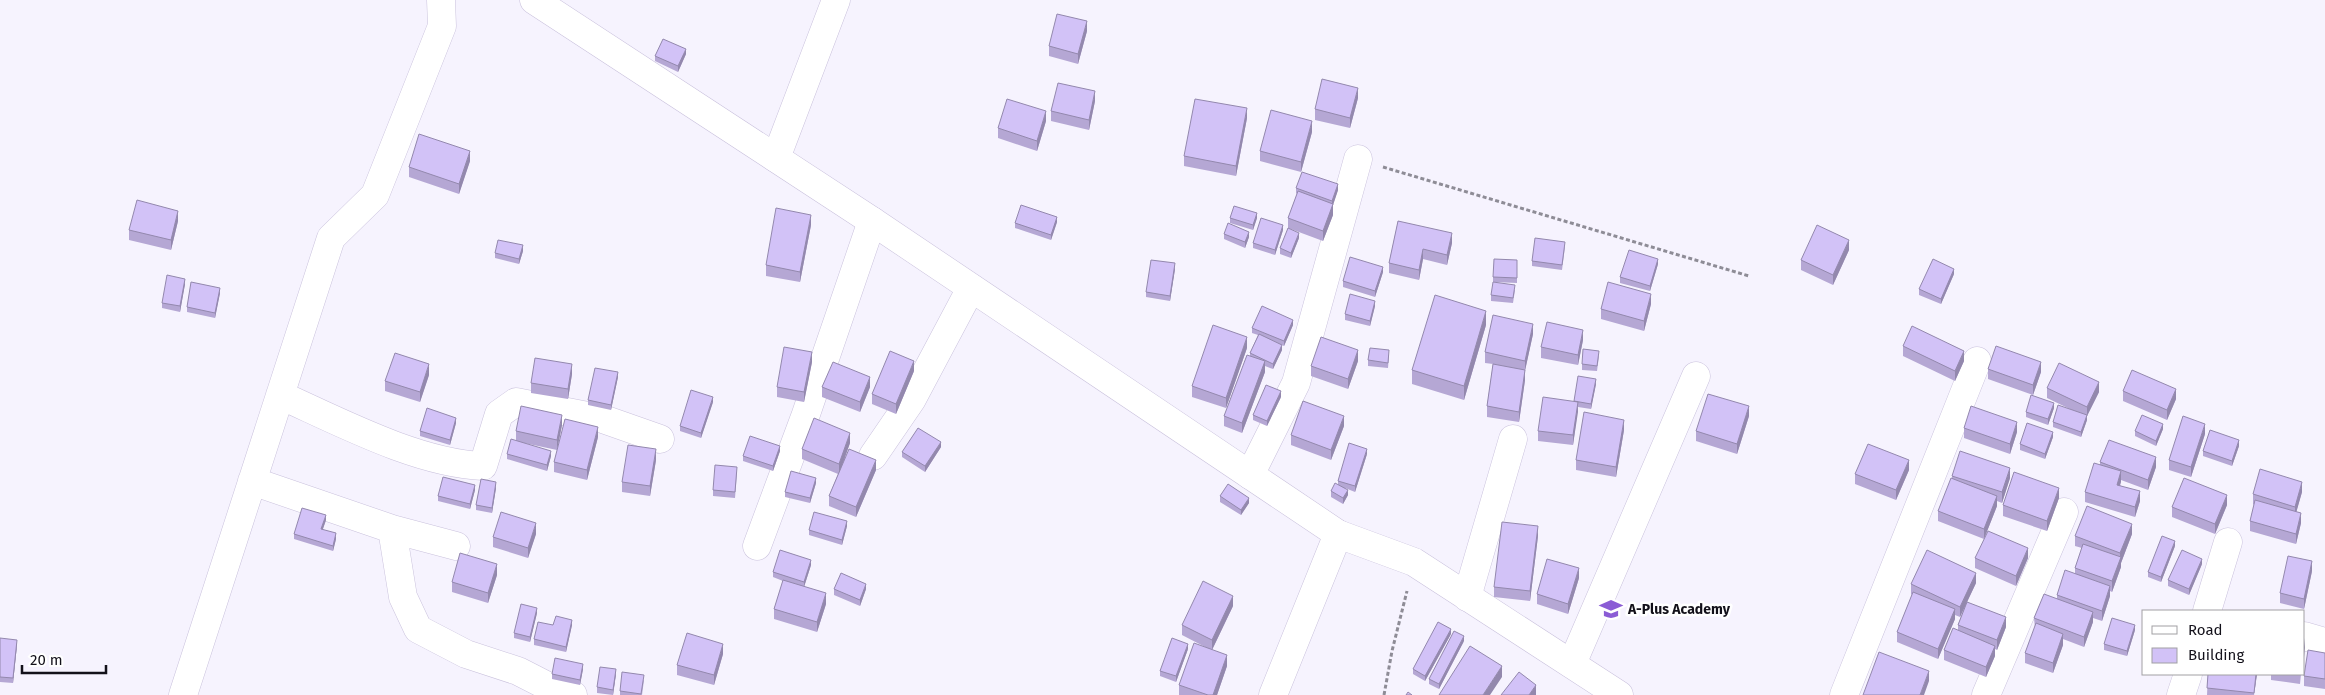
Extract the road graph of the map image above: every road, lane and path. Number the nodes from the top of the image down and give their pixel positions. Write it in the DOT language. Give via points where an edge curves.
graph roads {
  1 [pos="441,0"];
  2 [pos="534,0"];
  3 [pos="836,0"];
  4 [pos="776,158"];
  5 [pos="1358,159"];
  6 [pos="872,221"];
  7 [pos="1749,276"];
  8 [pos="970,288"];
  9 [pos="1976,361"];
  10 [pos="1696,376"];
  11 [pos="280,395"];
  12 [pos="660,439"];
  13 [pos="1513,439"];
  14 [pos="872,456"];
  15 [pos="1250,475"];
  16 [pos="252,481"];
  17 [pos="2064,512"];
  18 [pos="392,529"];
  19 [pos="1338,534"];
  20 [pos="2228,542"];
  21 [pos="456,546"];
  22 [pos="757,546"];
  23 [pos="1414,562"];
  24 [pos="1467,597"];
  25 [pos="2211,610"];
  26 [pos="2305,636"];
  27 [pos="2325,642"];
  28 [pos="2188,675"];
  29 [pos="1583,679"];
  30 [pos="183,695"];
  31 [pos="573,695"];
  32 [pos="1272,695"];
  33 [pos="1384,695"];
  34 [pos="1619,695"];
  35 [pos="1844,695"];
  36 [pos="1986,695"];
  37 [pos="2181,695"];
  1 -- 11 [label="street" via="442,26 376,195 331,238"];
  2 -- 4 [label="street"];
  3 -- 4 [label="street"];
  4 -- 6 [label="street"];
  5 -- 7 [label="path"];
  5 -- 15 [label="street" via="1296,383"];
  6 -- 8 [label="street"];
  6 -- 22 [label="street"];
  8 -- 14 [label="street" via="912,399"];
  8 -- 15 [label="street"];
  9 -- 35 [label="street"];
  10 -- 29 [label="street"];
  11 -- 12 [label="street" via="378,439 458,465 483,466 499,414 516,402 603,419"];
  11 -- 16 [label="street"];
  13 -- 24 [label="street"];
  15 -- 19 [label="street"];
  16 -- 18 [label="street"];
  16 -- 30 [label="street"];
  17 -- 36 [label="street"];
  18 -- 21 [label="street"];
  18 -- 31 [label="street" via="403,597 418,629 466,654 518,671 557,691"];
  19 -- 23 [label="street"];
  19 -- 32 [label="street"];
  20 -- 25 [label="street"];
  23 -- 24 [label="street"];
  23 -- 33 [label="path"];
  24 -- 29 [label="street"];
  26 -- 27 [label="street"];
  28 -- 37 [label="street"];
  29 -- 34 [label="street"];
}
